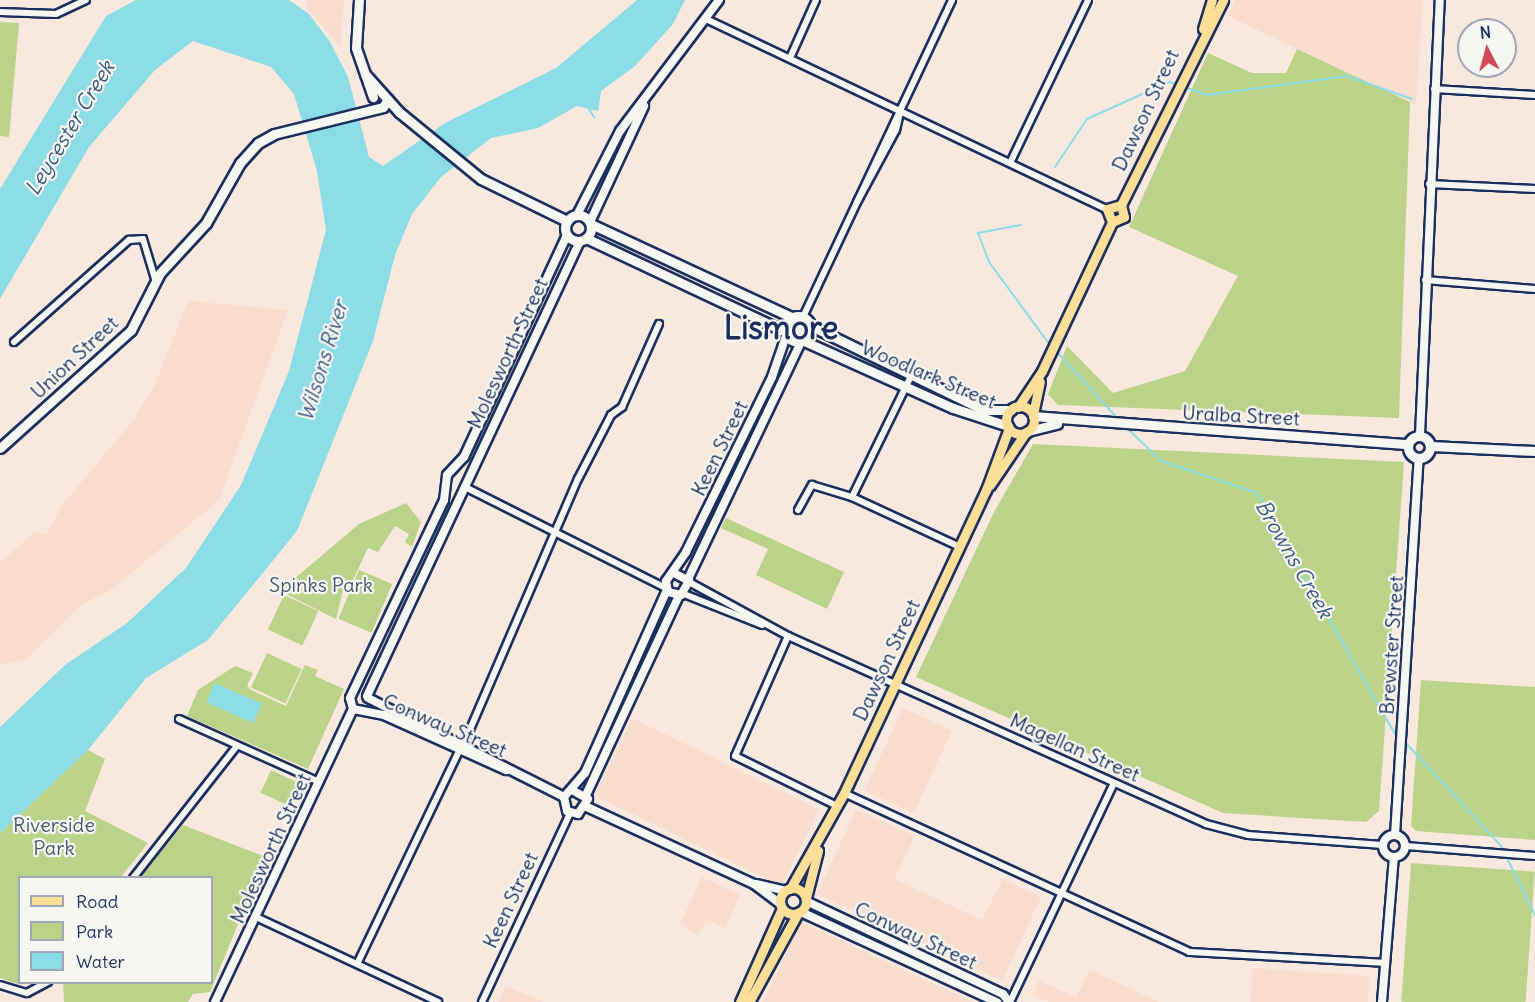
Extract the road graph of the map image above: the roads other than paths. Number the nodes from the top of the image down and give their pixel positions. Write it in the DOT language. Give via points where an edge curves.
graph roads {
  1 [pos="86,0"];
  2 [pos="359,0"];
  3 [pos="719,0"];
  4 [pos="816,0"];
  5 [pos="952,0"];
  6 [pos="1088,0"];
  7 [pos="1205,0"];
  8 [pos="1212,0"];
  9 [pos="1223,0"];
  10 [pos="1440,0"];
  11 [pos="0,12"];
  12 [pos="1205,13"];
  13 [pos="706,19"];
  14 [pos="1203,31"];
  15 [pos="789,58"];
  16 [pos="1434,89"];
  17 [pos="652,92"];
  18 [pos="1535,95"];
  19 [pos="378,102"];
  20 [pos="901,109"];
  21 [pos="1011,160"];
  22 [pos="1429,184"];
  23 [pos="1535,189"];
  24 [pos="1120,205"];
  25 [pos="1107,210"];
  26 [pos="577,215"];
  27 [pos="567,221"];
  28 [pos="1112,222"];
  29 [pos="590,223"];
  30 [pos="567,235"];
  31 [pos="583,240"];
  32 [pos="1425,280"];
  33 [pos="156,282"];
  34 [pos="1535,289"];
  35 [pos="791,317"];
  36 [pos="803,317"];
  37 [pos="659,324"];
  38 [pos="811,326"];
  39 [pos="785,333"];
  40 [pos="802,341"];
  41 [pos="14,342"];
  42 [pos="1042,371"];
  43 [pos="912,374"];
  44 [pos="906,387"];
  45 [pos="1015,408"];
  46 [pos="1033,415"];
  47 [pos="1072,423"];
  48 [pos="1008,427"];
  49 [pos="1027,432"];
  50 [pos="1420,435"];
  51 [pos="1408,444"];
  52 [pos="1431,446"];
  53 [pos="0,448"];
  54 [pos="1535,451"];
  55 [pos="1419,458"];
  56 [pos="454,470"];
  57 [pos="447,485"];
  58 [pos="465,485"];
  59 [pos="986,490"];
  60 [pos="848,497"];
  61 [pos="798,510"];
  62 [pos="556,535"];
  63 [pos="960,547"];
  64 [pos="674,573"];
  65 [pos="689,581"];
  66 [pos="667,589"];
  67 [pos="681,595"];
  68 [pos="768,626"];
  69 [pos="788,636"];
  70 [pos="895,685"];
  71 [pos="354,693"];
  72 [pos="368,698"];
  73 [pos="353,709"];
  74 [pos="363,709"];
  75 [pos="179,719"];
  76 [pos="236,747"];
  77 [pos="461,748"];
  78 [pos="513,772"];
  79 [pos="319,782"];
  80 [pos="1114,783"];
  81 [pos="572,790"];
  82 [pos="844,793"];
  83 [pos="586,795"];
  84 [pos="564,797"];
  85 [pos="837,806"];
  86 [pos="587,807"];
  87 [pos="570,813"];
  88 [pos="1395,835"];
  89 [pos="1383,845"];
  90 [pos="819,846"];
  91 [pos="1406,846"];
  92 [pos="1535,856"];
  93 [pos="1394,857"];
  94 [pos="135,876"];
  95 [pos="754,884"];
  96 [pos="788,890"];
  97 [pos="1062,894"];
  98 [pos="806,900"];
  99 [pos="782,906"];
  100 [pos="799,912"];
  101 [pos="256,916"];
  102 [pos="358,962"];
  103 [pos="1384,963"];
  104 [pos="44,984"];
  105 [pos="0,985"];
  106 [pos="215,1002"];
  107 [pos="438,1002"];
  108 [pos="482,1002"];
  109 [pos="740,1002"];
  110 [pos="749,1002"];
  111 [pos="997,1002"];
  112 [pos="1010,1002"];
  113 [pos="1382,1002"];
  1 -- 11 [label="street" via="56,14"];
  2 -- 19 [label="main road" via="356,48"];
  3 -- 13 [label="street"];
  4 -- 15 [label="street"];
  5 -- 20 [label="street"];
  6 -- 21 [label="street"];
  7 -- 12 [label="street"];
  8 -- 12 [label="main road, Dawson Street"];
  9 -- 14 [label="main road, Dawson Street"];
  10 -- 16 [label="street"];
  12 -- 14 [label="main road, Dawson Street"];
  13 -- 15 [label="street"];
  13 -- 17 [label="street"];
  14 -- 24 [label="main road, Dawson Street"];
  15 -- 20 [label="street"];
  16 -- 18 [label="street"];
  16 -- 22 [label="street"];
  17 -- 26 [label="street" via="614,141"];
  17 -- 29 [label="street"];
  19 -- 27 [label="main road" via="399,112 486,182"];
  19 -- 33 [label="main road, Union Street" via="274,134 248,152 206,224"];
  20 -- 21 [label="street"];
  20 -- 36 [label="street"];
  21 -- 25 [label="street"];
  22 -- 23 [label="street"];
  22 -- 32 [label="street"];
  24 -- 25 [label="main road"];
  24 -- 28 [label="main road, Dawson Street" via="1124,217"];
  25 -- 28 [label="main road"];
  26 -- 27 [label="main road"];
  26 -- 29 [label="main road"];
  27 -- 30 [label="main road"];
  28 -- 42 [label="main road"];
  29 -- 31 [label="main road"];
  29 -- 35 [label="main road"];
  30 -- 31 [label="main road"];
  30 -- 56 [label="street, Molesworth Street"];
  31 -- 39 [label="main road"];
  31 -- 58 [label="street, Molesworth Street"];
  32 -- 34 [label="street"];
  32 -- 50 [label="street"];
  33 -- 41 [label="street" via="142,239 129,240"];
  33 -- 53 [label="main road, Union Street" via="123,339"];
  35 -- 36 [label="main road"];
  35 -- 39 [label="main road"];
  36 -- 38 [label="main road"];
  37 -- 62 [label="street" via="621,408 611,415 578,479"];
  38 -- 40 [label="main road"];
  38 -- 43 [label="main road, Woodlark Street"];
  39 -- 40 [label="main road, Woodlark Street"];
  39 -- 64 [label="street, Keen Street" via="772,377"];
  40 -- 44 [label="main road, Woodlark Street"];
  40 -- 65 [label="street, Keen Street"];
  42 -- 45 [label="main road"];
  42 -- 46 [label="main road"];
  43 -- 44 [label="street"];
  43 -- 45 [label="main road, Woodlark Street" via="984,410"];
  44 -- 48 [label="main road, Woodlark Street"];
  44 -- 60 [label="street"];
  45 -- 46 [label="main road"];
  45 -- 48 [label="main road, Dawson Street"];
  46 -- 47 [label="main road, Uralba Street"];
  46 -- 49 [label="main road, Dawson Street"];
  47 -- 49 [label="main road, Uralba Street"];
  47 -- 51 [label="main road, Uralba Street"];
  48 -- 49 [label="main road"];
  48 -- 59 [label="main road, Dawson Street"];
  49 -- 59 [label="main road, Dawson Street"];
  50 -- 51 [label="main road"];
  50 -- 52 [label="main road"];
  51 -- 55 [label="main road" via="1410,454"];
  52 -- 54 [label="main road"];
  52 -- 55 [label="main road"];
  55 -- 88 [label="street, Brewster Street"];
  56 -- 57 [label="street, Molesworth Street"];
  56 -- 58 [label="street" via="464,472"];
  57 -- 58 [label="street"];
  57 -- 71 [label="street"];
  58 -- 62 [label="street"];
  58 -- 72 [label="street, Molesworth Street"];
  59 -- 63 [label="main road, Dawson Street"];
  60 -- 61 [label="street" via="812,486"];
  60 -- 63 [label="street"];
  62 -- 66 [label="street"];
  62 -- 77 [label="street"];
  63 -- 70 [label="main road, Dawson Street"];
  64 -- 65 [label="street"];
  64 -- 66 [label="street, Keen Street"];
  65 -- 67 [label="street, Keen Street"];
  65 -- 68 [label="street, Magellan Street"];
  66 -- 67 [label="street"];
  66 -- 81 [label="street" via="585,773"];
  67 -- 68 [label="street, Magellan Street"];
  67 -- 83 [label="street"];
  68 -- 69 [label="street, Magellan Street"];
  69 -- 70 [label="street, Magellan Street"];
  69 -- 85 [label="street" via="735,756"];
  70 -- 80 [label="street, Magellan Street"];
  70 -- 82 [label="main road, Dawson Street"];
  71 -- 72 [label="street, Conway Street"];
  71 -- 73 [label="street" via="349,700"];
  72 -- 74 [label="street, Molesworth Street"];
  72 -- 77 [label="street, Conway Street"];
  73 -- 74 [label="street"];
  73 -- 79 [label="street, Molesworth Street"];
  74 -- 77 [label="street, Conway Street"];
  75 -- 76 [label="street"];
  76 -- 79 [label="street"];
  76 -- 94 [label="street"];
  77 -- 78 [label="street, Conway Street"];
  77 -- 78 [label="street, Conway Street" via="493,767"];
  77 -- 102 [label="street"];
  78 -- 84 [label="street, Conway Street"];
  79 -- 101 [label="street, Molesworth Street"];
  80 -- 89 [label="street, Magellan Street" via="1225,831"];
  80 -- 97 [label="street"];
  81 -- 83 [label="street"];
  81 -- 84 [label="street"];
  82 -- 85 [label="main road, Dawson Street"];
  82 -- 97 [label="street"];
  83 -- 86 [label="street"];
  84 -- 87 [label="street"];
  85 -- 90 [label="main road, Dawson Street"];
  86 -- 87 [label="street"];
  86 -- 95 [label="street"];
  87 -- 108 [label="street, Keen Street"];
  88 -- 89 [label="street"];
  88 -- 91 [label="street"];
  89 -- 93 [label="street"];
  90 -- 96 [label="main road, Dawson Street"];
  90 -- 98 [label="main road, Dawson Street"];
  91 -- 92 [label="street"];
  91 -- 93 [label="street"];
  93 -- 103 [label="street"];
  95 -- 96 [label="street"];
  95 -- 99 [label="street"];
  96 -- 98 [label="main road"];
  96 -- 99 [label="main road, Dawson Street"];
  97 -- 103 [label="street" via="1196,954"];
  97 -- 112 [label="street"];
  98 -- 100 [label="main road, Dawson Street"];
  98 -- 112 [label="street, Conway Street" via="997,991"];
  99 -- 100 [label="main road"];
  99 -- 109 [label="main road"];
  100 -- 110 [label="main road"];
  100 -- 111 [label="street, Conway Street"];
  101 -- 102 [label="street"];
  101 -- 106 [label="street, Molesworth Street"];
  102 -- 107 [label="street"];
  103 -- 113 [label="street"];
  104 -- 105 [label="street" via="27,993"];
}
